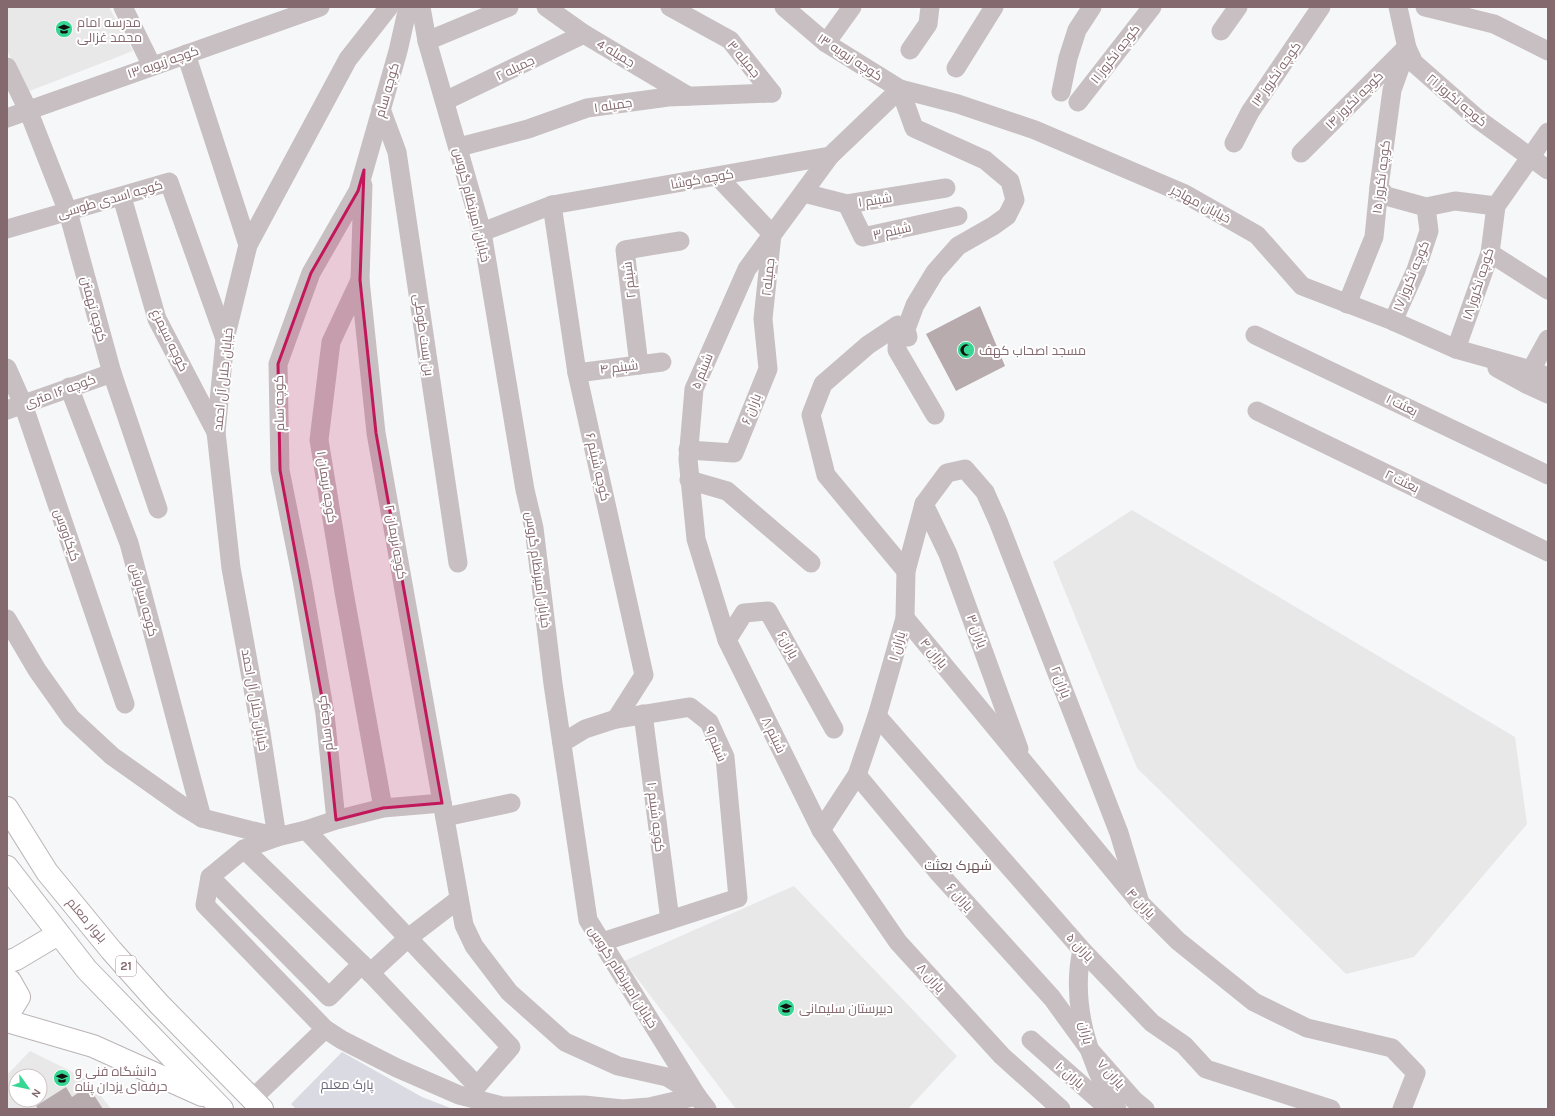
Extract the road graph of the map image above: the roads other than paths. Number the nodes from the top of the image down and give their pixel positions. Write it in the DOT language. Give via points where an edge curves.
graph roads {
  1 [pos="123,7"];
  2 [pos="320,7"];
  3 [pos="389,7"];
  4 [pos="408,7"];
  5 [pos="421,7"];
  6 [pos="509,7"];
  7 [pos="546,7"];
  8 [pos="670,7"];
  9 [pos="784,7"];
  10 [pos="852,7"];
  11 [pos="930,7"];
  12 [pos="994,7"];
  13 [pos="1092,7"];
  14 [pos="1152,7"];
  15 [pos="1238,7"];
  16 [pos="1321,7"];
  17 [pos="1398,7"];
  18 [pos="1425,7"];
  19 [pos="1221,31"];
  20 [pos="584,34"];
  21 [pos="427,41"];
  22 [pos="826,43"];
  23 [pos="1407,48"];
  24 [pos="910,50"];
  25 [pos="1548,51"];
  26 [pos="186,54"];
  27 [pos="152,66"];
  28 [pos="7,67"];
  29 [pos="956,68"];
  30 [pos="900,89"];
  31 [pos="1061,92"];
  32 [pos="772,93"];
  33 [pos="688,96"];
  34 [pos="445,101"];
  35 [pos="1078,102"];
  36 [pos="381,108"];
  37 [pos="28,110"];
  38 [pos="7,118"];
  39 [pos="1548,132"];
  40 [pos="1234,143"];
  41 [pos="458,147"];
  42 [pos="1301,153"];
  43 [pos="830,156"];
  44 [pos="1531,157"];
  45 [pos="364,170"];
  46 [pos="1548,170"];
  47 [pos="718,177"];
  48 [pos="1379,187"];
  49 [pos="946,188"];
  50 [pos="804,193"];
  51 [pos="122,197"];
  52 [pos="848,204"];
  53 [pos="552,205"];
  54 [pos="1496,206"];
  55 [pos="1426,207"];
  56 [pos="68,212"];
  57 [pos="958,216"];
  58 [pos="7,229"];
  59 [pos="482,232"];
  60 [pos="772,234"];
  61 [pos="680,241"];
  62 [pos="248,245"];
  63 [pos="1490,253"];
  64 [pos="360,280"];
  65 [pos="1548,290"];
  66 [pos="1347,304"];
  67 [pos="763,319"];
  68 [pos="1393,321"];
  69 [pos="1255,335"];
  70 [pos="908,337"];
  71 [pos="225,339"];
  72 [pos="1548,339"];
  73 [pos="1456,349"];
  74 [pos="1479,357"];
  75 [pos="662,362"];
  76 [pos="639,365"];
  77 [pos="7,368"];
  78 [pos="112,373"];
  79 [pos="576,373"];
  80 [pos="1540,373"];
  81 [pos="69,387"];
  82 [pos="1548,394"];
  83 [pos="15,407"];
  84 [pos="1257,411"];
  85 [pos="935,415"];
  86 [pos="216,432"];
  87 [pos="688,450"];
  88 [pos="965,469"];
  89 [pos="1548,474"];
  90 [pos="689,480"];
  91 [pos="924,504"];
  92 [pos="158,509"];
  93 [pos="1548,552"];
  94 [pos="458,563"];
  95 [pos="811,563"];
  96 [pos="906,571"];
  97 [pos="905,618"];
  98 [pos="7,619"];
  99 [pos="727,640"];
  100 [pos="124,704"];
  101 [pos="643,714"];
  102 [pos="877,716"];
  103 [pos="616,719"];
  104 [pos="834,729"];
  105 [pos="562,743"];
  106 [pos="1024,762"];
  107 [pos="857,775"];
  108 [pos="511,803"];
  109 [pos="7,808"];
  110 [pos="383,808"];
  111 [pos="444,810"];
  112 [pos="202,818"];
  113 [pos="336,820"];
  114 [pos="306,830"];
  115 [pos="820,830"];
  116 [pos="277,837"];
  117 [pos="244,849"];
  118 [pos="7,867"];
  119 [pos="210,877"];
  120 [pos="459,899"];
  121 [pos="1140,903"];
  122 [pos="670,920"];
  123 [pos="58,934"];
  124 [pos="408,938"];
  125 [pos="602,942"];
  126 [pos="1082,950"];
  127 [pos="7,962"];
  128 [pos="366,969"];
  129 [pos="7,980"];
  130 [pos="1052,998"];
  131 [pos="7,1011"];
  132 [pos="7,1021"];
  133 [pos="325,1029"];
  134 [pos="1031,1040"];
  135 [pos="1089,1049"];
  136 [pos="702,1102"];
  137 [pos="257,1104"];
  138 [pos="217,1105"];
  139 [pos="1061,1109"];
  140 [pos="1109,1109"];
  141 [pos="1117,1109"];
  142 [pos="1145,1109"];
  143 [pos="1331,1109"];
  144 [pos="1402,1109"];
  1 -- 27 [label="street"];
  2 -- 26 [label="street, کوچه زیویه ۱۳"];
  3 -- 62 [label="street, خیابان جلال آل احمد" via="348,59"];
  4 -- 36 [label="street, کوچه سام"];
  5 -- 21 [label="street, خیابان امیرنظام گروس"];
  6 -- 21 [label="street"];
  7 -- 20 [label="street, جمیله 4"];
  8 -- 32 [label="street, جمیله ۳" via="730,40"];
  9 -- 22 [label="street, کوچه زیویه ۱۳"];
  10 -- 22 [label="street"];
  11 -- 24 [label="street" via="928,24"];
  12 -- 29 [label="street"];
  13 -- 31 [label="street" via="1077,30"];
  14 -- 35 [label="street, کوچه نکروز ۱۱"];
  15 -- 19 [label="street"];
  16 -- 40 [label="street, کوچه نکروز ۱۳" via="1258,99"];
  17 -- 23 [label="street, کوچه نکروز ۲۱"];
  18 -- 25 [label="street" via="1494,24"];
  20 -- 33 [label="street, جمیله 4"];
  20 -- 34 [label="street, جمیله ۲"];
  21 -- 34 [label="street, خیابان امیرنظام گروس"];
  22 -- 30 [label="street, کوچه زیویه ۱۳"];
  23 -- 42 [label="street, کوچه نکروز ۱۴"];
  23 -- 44 [label="street, کوچه نکروز ۲۱" via="1414,63 1479,120"];
  23 -- 48 [label="street, کوچه نکروز ۱۵" via="1392,90"];
  26 -- 27 [label="street, کوچه زیویه ۱۳"];
  26 -- 62 [label="street"];
  27 -- 37 [label="street, کوچه زیویه ۱۳"];
  28 -- 37 [label="street, کوچه تهمتن"];
  30 -- 43 [label="street"];
  30 -- 66 [label="street, خیابان مهاجر" via="958,104 1035,130 1185,194 1257,235 1302,286"];
  30 -- 70 [label="street" via="914,128 985,160 1010,181 1015,200 1007,216 958,246 936,272 915,305 906,329"];
  32 -- 33 [label="street, جمیله ۱"];
  33 -- 41 [label="street, جمیله ۱" via="587,108 528,129"];
  34 -- 41 [label="street, خیابان امیرنظام گروس"];
  36 -- 45 [label="street, کوچه سام"];
  36 -- 94 [label="street, بن بست طوطی" via="397,152"];
  37 -- 38 [label="street, کوچه زیویه ۱۳"];
  37 -- 56 [label="street, کوچه تهمتن"];
  39 -- 44 [label="street, کوچه نکروز ۱۸"];
  41 -- 59 [label="street, خیابان امیرنظام گروس"];
  43 -- 47 [label="street, کوچه کوشا"];
  43 -- 50 [label="street, شبنم ۵"];
  44 -- 46 [label="street, کوچه نکروز ۲۱"];
  44 -- 54 [label="street, کوچه نکروز ۱۸"];
  45 -- 64 [label="street, کوچه نریمان ۱"];
  45 -- 113 [label="street, کوچه سام" via="358,191 311,273 278,364 280,470 325,714"];
  47 -- 53 [label="street, کوچه کوشا"];
  47 -- 60 [label="street"];
  48 -- 55 [label="street" via="1386,196"];
  48 -- 66 [label="street, کوچه نکروز ۱۵" via="1374,237"];
  49 -- 52 [label="street, شبنم ۱"];
  50 -- 52 [label="street, شبنم ۱"];
  50 -- 60 [label="street, شبنم ۵"];
  51 -- 56 [label="street, کوچه اسدی طوسی"];
  51 -- 71 [label="street, کوچه اسدی طوسی" via="169,182"];
  51 -- 86 [label="street, کوچه سیمرغ" via="157,319"];
  52 -- 57 [label="street, شبنم ۳" via="863,238"];
  53 -- 59 [label="street, کوچه کوشا"];
  53 -- 79 [label="street, کوچه شبنم ۶"];
  54 -- 55 [label="street" via="1455,201"];
  54 -- 63 [label="street, کوچه نکروز ۱۸"];
  55 -- 68 [label="street, کوچه نکروز ۱۷" via="1429,231 1416,270"];
  56 -- 58 [label="street, کوچه اسدی طوسی"];
  56 -- 78 [label="street, کوچه تهمتن"];
  59 -- 105 [label="street, خیابان امیرنظام گروس" via="525,490 534,528"];
  60 -- 67 [label="street, جمیله۲"];
  60 -- 87 [label="street, شبنم ۵" via="747,269 694,389"];
  61 -- 76 [label="street, شبنم ۲" via="625,250"];
  62 -- 71 [label="street, خیابان جلال آل احمد"];
  63 -- 65 [label="street"];
  63 -- 73 [label="street, کوچه نکروز ۱۸"];
  64 -- 110 [label="street, کوچه نریمان ۱" via="331,342 319,440"];
  64 -- 111 [label="street, کوچه نریمان ۲" via="376,433"];
  66 -- 68 [label="street, خیابان مهاجر"];
  67 -- 87 [label="street, باران ۶" via="768,369 734,453"];
  68 -- 73 [label="street, خیابان مهاجر"];
  69 -- 89 [label="street, بعثت ۱"];
  71 -- 86 [label="street, خیابان جلال آل احمد"];
  72 -- 80 [label="street"];
  73 -- 74 [label="street, خیابان مهاجر"];
  74 -- 80 [label="street, خیابان مهاجر"];
  74 -- 82 [label="street, خیابان مهاجر"];
  75 -- 76 [label="street, شبنم ۴"];
  76 -- 79 [label="street, شبنم ۴"];
  77 -- 83 [label="street, کیکاووس"];
  78 -- 81 [label="street, کوچه ۱۶ متری"];
  78 -- 92 [label="street, کوچه تهمتن"];
  79 -- 103 [label="street, کوچه شبنم ۶" via="644,675"];
  81 -- 83 [label="street, کوچه ۱۶ متری"];
  81 -- 112 [label="street, کوچه سیاوش" via="129,543"];
  83 -- 100 [label="street, کیکاووس"];
  84 -- 93 [label="street, بعثت ۲"];
  85 -- 96 [label="street" via="897,350 898,326 868,345 823,384 811,415 826,474"];
  86 -- 116 [label="street, خیابان جلال آل احمد" via="231,568"];
  87 -- 90 [label="street, شبنم ۵"];
  88 -- 91 [label="street, یاران ۱" via="947,473"];
  88 -- 121 [label="street, یاران ۲" via="985,492 998,521 1119,833"];
  90 -- 95 [label="street" via="727,491"];
  90 -- 99 [label="street, شبنم ۵" via="696,539"];
  91 -- 96 [label="street, یاران ۱"];
  91 -- 106 [label="street, یاران ۳" via="948,554"];
  96 -- 97 [label="street, یاران ۱"];
  97 -- 102 [label="street, یاران ۱"];
  97 -- 106 [label="street, یاران ۴"];
  98 -- 112 [label="street" via="37,670 71,718 112,756"];
  99 -- 104 [label="street, یاران۶" via="744,613 768,611"];
  99 -- 115 [label="street, شبنم ۸"];
  101 -- 103 [label="street, شبنم ۹"];
  101 -- 122 [label="street, کوچه شبنم ۱۰"];
  101 -- 122 [label="street, شبنم ۹" via="690,707 709,722 725,757 738,898"];
  102 -- 107 [label="street, یاران ۱"];
  102 -- 126 [label="street, یاران ۵"];
  103 -- 105 [label="street, شبنم ۹" via="585,729"];
  105 -- 125 [label="street, خیابان امیرنظام گروس" via="588,920"];
  106 -- 121 [label="street, یاران ۴"];
  107 -- 115 [label="street, یاران ۱"];
  107 -- 130 [label="street, یاران ۶" via="937,871"];
  108 -- 111 [label="street"];
  109 -- 137 [label="main road, بلوار معلم / 21" via="47,872 111,950 159,1004"];
  110 -- 111 [label="street"];
  110 -- 113 [label="street"];
  111 -- 120 [label="street, کوچه نریمان ۲"];
  112 -- 116 [label="street"];
  113 -- 114 [label="street"];
  114 -- 116 [label="street"];
  114 -- 124 [label="street"];
  115 -- 139 [label="street, یاران ۸" via="898,942 1002,1056"];
  116 -- 117 [label="street"];
  117 -- 119 [label="street"];
  117 -- 128 [label="street"];
  118 -- 123 [label="main road, 21"];
  119 -- 128 [label="street" via="329,997"];
  119 -- 133 [label="street" via="205,905"];
  120 -- 124 [label="street"];
  120 -- 136 [label="street, کوچه نریمان ۲" via="464,925 474,946 509,992 565,1042 618,1066 667,1077"];
  121 -- 144 [label="street, یاران ۴" via="1178,941 1254,1002 1307,1028 1392,1048 1416,1073"];
  122 -- 125 [label="street"];
  123 -- 127 [label="main road"];
  123 -- 138 [label="main road, 21" via="87,970"];
  124 -- 128 [label="street"];
  124 -- 128 [label="street" via="511,1047 477,1086"];
  125 -- 136 [label="street, خیابان امیرنظام گروس"];
  126 -- 135 [label="street, یاران" via="1078,970"];
  126 -- 143 [label="street, یاران ۵" via="1152,1023 1184,1046 1206,1068"];
  129 -- 131 [label="main road" via="19,997 11,1010"];
  130 -- 135 [label="street, یاران ۷"];
  132 -- 138 [label="main road" via="93,1046"];
  133 -- 136 [label="street" via="398,1068 459,1095 502,1106 576,1105 623,1109"];
  133 -- 137 [label="street"];
  134 -- 140 [label="street, یاران ۱۰"];
  135 -- 141 [label="street, یاران" via="1103,1086"];
  135 -- 142 [label="street, یاران ۷"];
}
